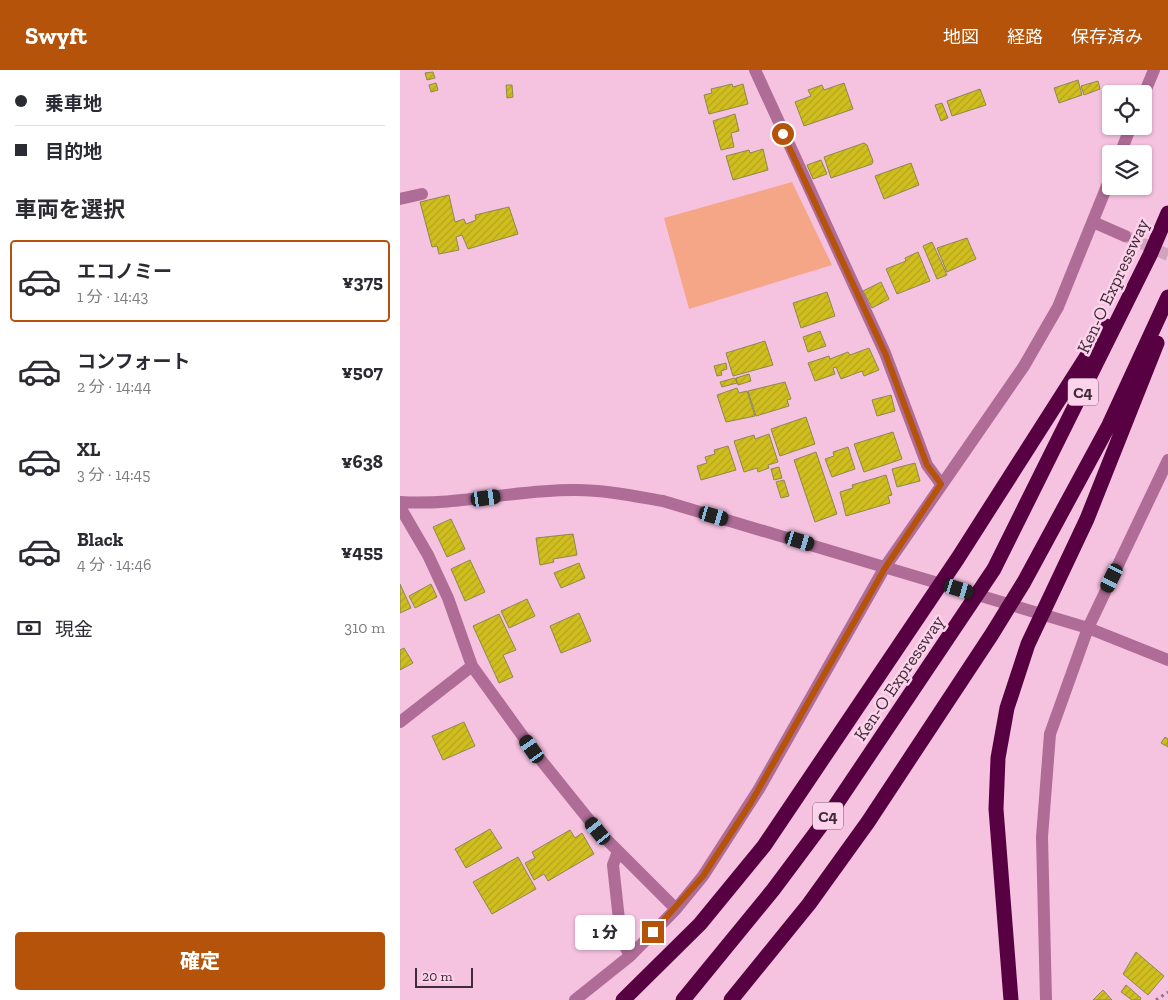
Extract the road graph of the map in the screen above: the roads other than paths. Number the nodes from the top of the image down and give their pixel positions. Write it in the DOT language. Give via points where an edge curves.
graph roads {
  1 [pos="755,70"];
  2 [pos="1154,70"];
  3 [pos="1148,85"];
  4 [pos="422,194"];
  5 [pos="1104,195"];
  6 [pos="400,199"];
  7 [pos="1168,213"];
  8 [pos="1093,222"];
  9 [pos="1125,236"];
  10 [pos="1150,255"];
  11 [pos="1168,297"];
  12 [pos="1168,316"];
  13 [pos="1168,460"];
  14 [pos="941,484"];
  15 [pos="400,502"];
  16 [pos="400,507"];
  17 [pos="885,568"];
  18 [pos="1088,628"];
  19 [pos="1168,660"];
  20 [pos="472,666"];
  21 [pos="400,722"];
  22 [pos="618,851"];
  23 [pos="676,909"];
  24 [pos="630,956"];
  25 [pos="575,1000"];
  26 [pos="623,1000"];
  27 [pos="683,1000"];
  28 [pos="731,1000"];
  29 [pos="1010,1000"];
  30 [pos="1046,1000"];
  1 -- 14 [label="street" via="885,353 927,465"];
  2 -- 3 [label="street"];
  4 -- 6 [label="street"];
  5 -- 8 [label="street"];
  7 -- 10 [label="highway, Ken-O Expressway / C4"];
  8 -- 9 [label="street"];
  8 -- 14 [label="street" via="1058,307 1024,366"];
  10 -- 26 [label="highway" via="958,558 764,846 700,924"];
  10 -- 27 [label="highway, Ken-O Expressway / C4" via="994,569 829,815 773,890"];
  11 -- 28 [label="highway, C4" via="1109,425 1024,582 992,634 868,822"];
  12 -- 29 [label="highway" via="1087,519 1028,644 1007,708 998,758 996,809"];
  13 -- 18 [label="street"];
  14 -- 17 [label="street"];
  15 -- 17 [label="street" via="434,503 575,490 614,492 663,501"];
  16 -- 20 [label="street" via="448,598"];
  17 -- 18 [label="street"];
  17 -- 23 [label="street" via="759,789 703,876"];
  18 -- 19 [label="street"];
  18 -- 30 [label="street" via="1050,734 1042,837"];
  20 -- 21 [label="street"];
  20 -- 22 [label="street" via="532,749"];
  22 -- 23 [label="street"];
  22 -- 24 [label="street" via="613,866 621,938"];
  23 -- 24 [label="street"];
  24 -- 25 [label="street"];
}
